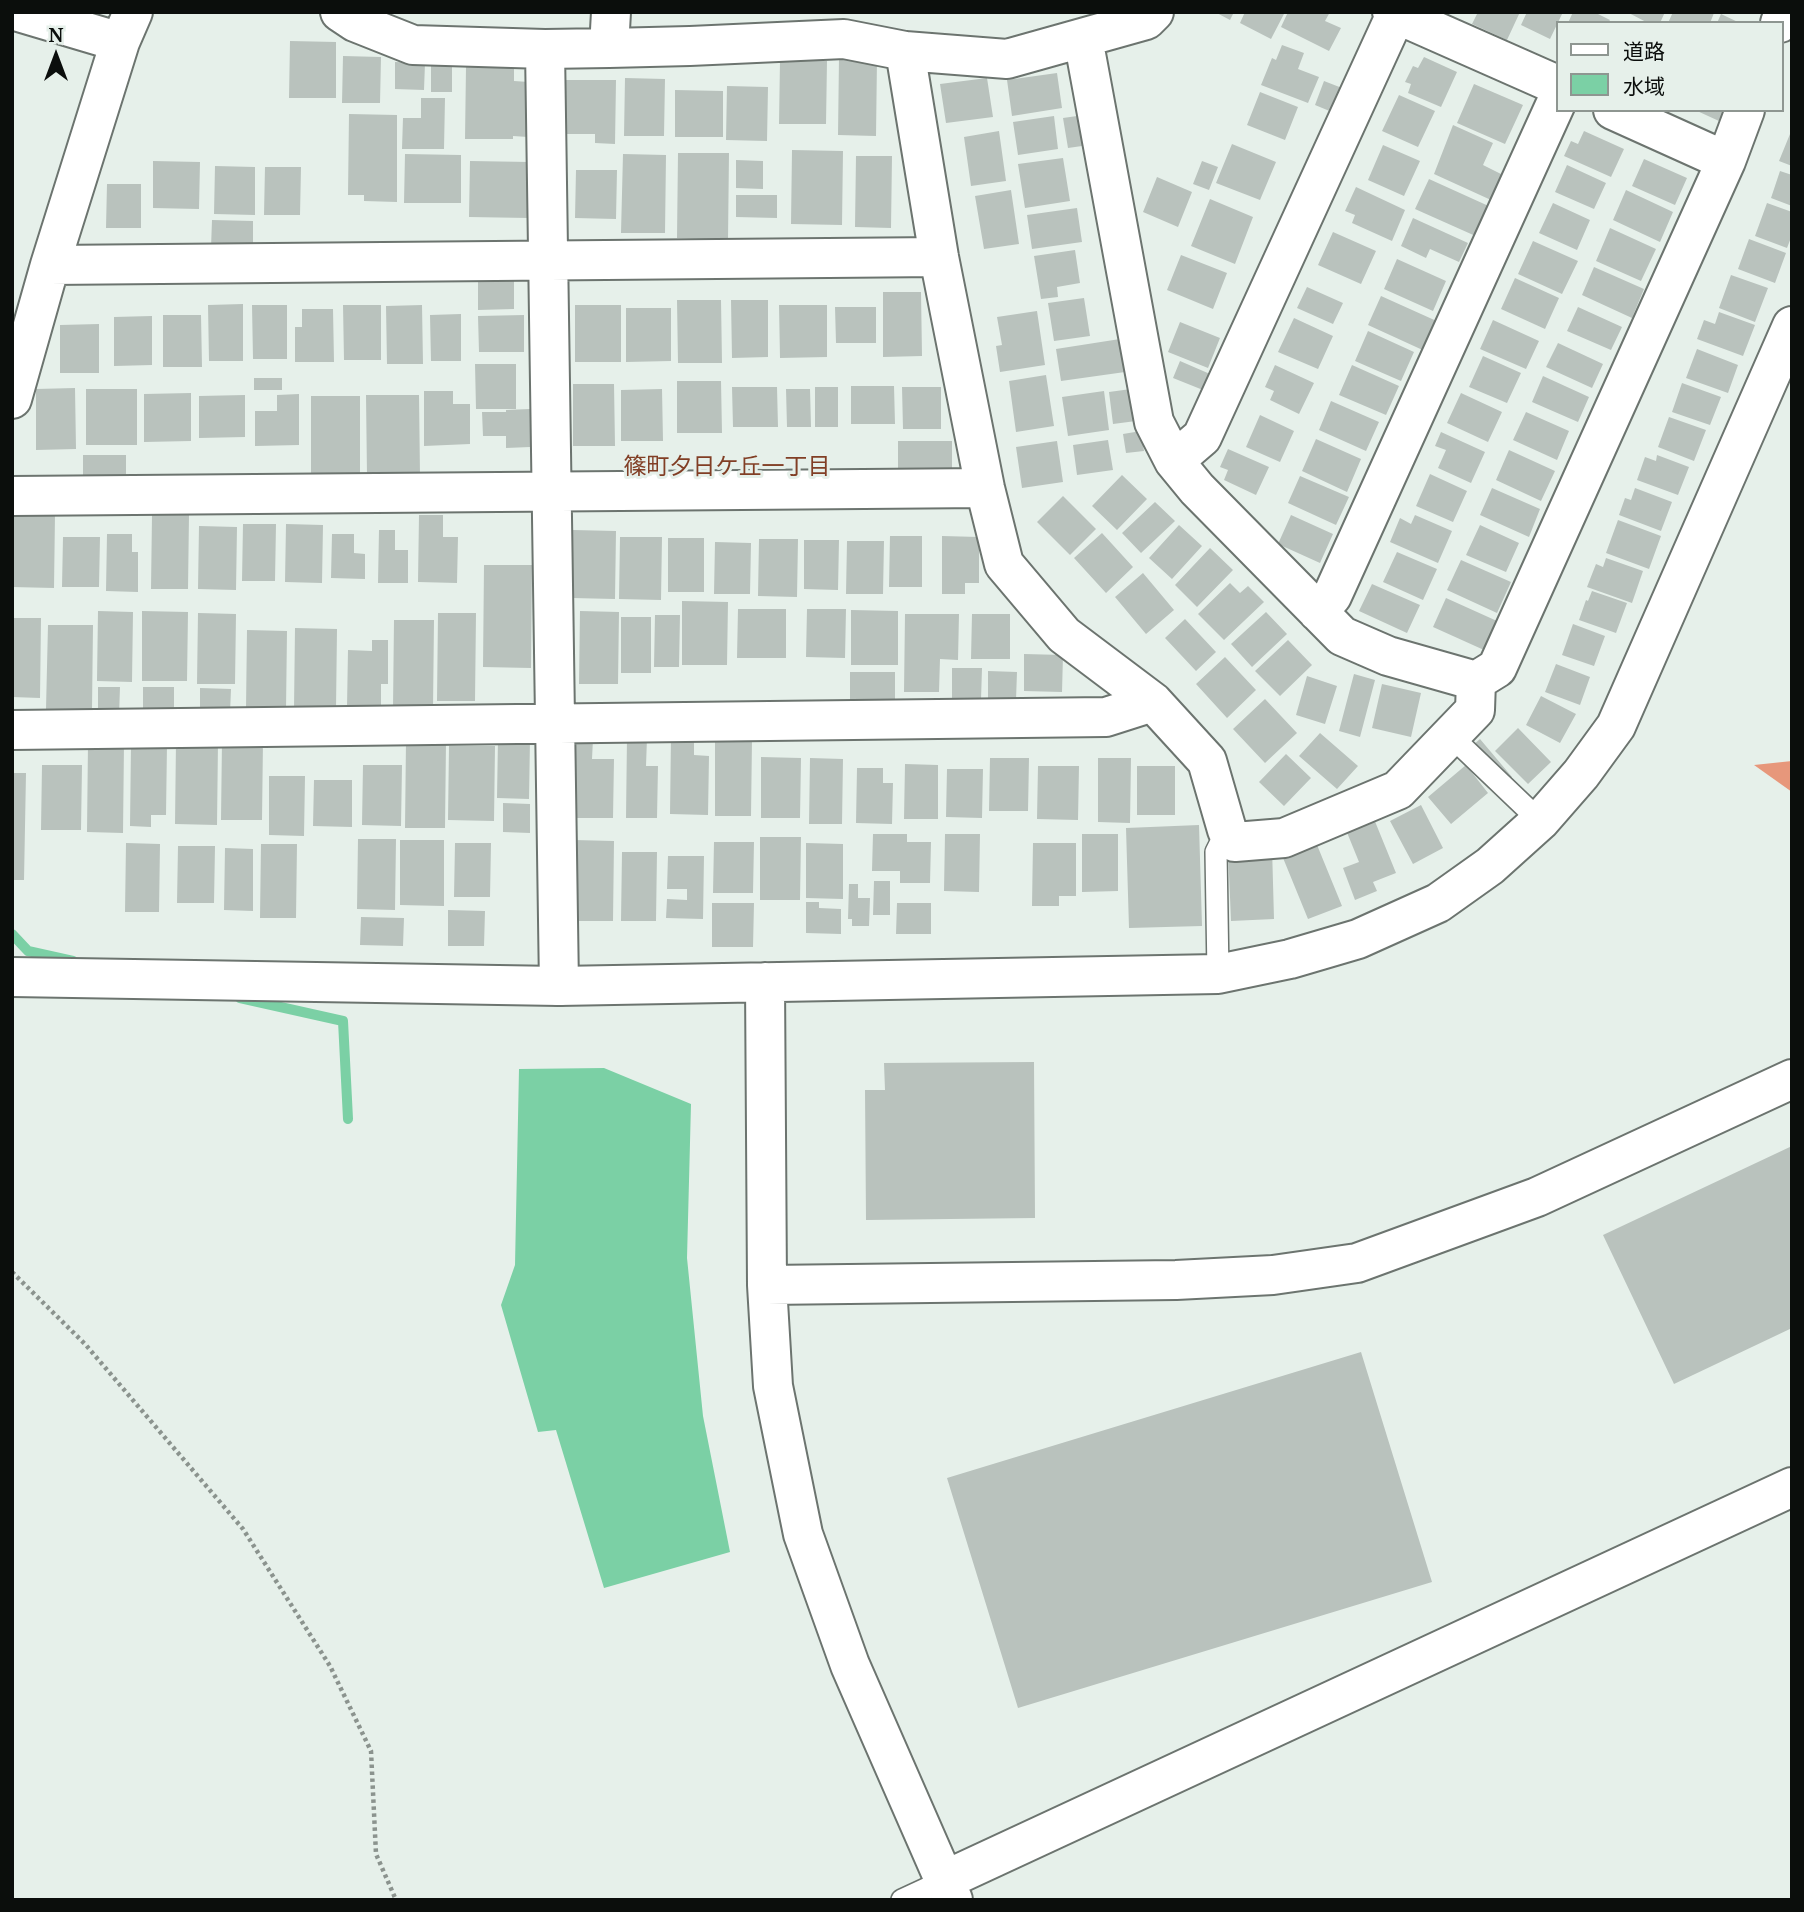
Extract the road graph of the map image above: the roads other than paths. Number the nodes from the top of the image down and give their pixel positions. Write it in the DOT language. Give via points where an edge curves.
graph roads {
  1 [pos="19,12"];
  2 [pos="340,12"];
  3 [pos="1154,12"];
  4 [pos="1394,13"];
  5 [pos="126,27"];
  6 [pos="610,30"];
  7 [pos="1083,38"];
  8 [pos="545,49"];
  9 [pos="905,51"];
  10 [pos="1556,85"];
  11 [pos="1556,102"];
  12 [pos="1617,112"];
  13 [pos="1744,112"];
  14 [pos="1726,161"];
  15 [pos="939,257"];
  16 [pos="549,261"];
  17 [pos="50,265"];
  18 [pos="1792,326"];
  19 [pos="12,398"];
  20 [pos="1174,461"];
  21 [pos="985,488"];
  22 [pos="552,492"];
  23 [pos="12,496"];
  24 [pos="1318,612"];
  25 [pos="1476,681"];
  26 [pos="1153,702"];
  27 [pos="556,724"];
  28 [pos="12,730"];
  29 [pos="1451,736"];
  30 [pos="1540,821"];
  31 [pos="1227,830"];
  32 [pos="1218,974"];
  33 [pos="12,977"];
  34 [pos="765,982"];
  35 [pos="559,986"];
  36 [pos="1792,1079"];
  37 [pos="767,1286"];
  38 [pos="1792,1487"];
  39 [pos="948,1890"];
  40 [pos="902,1900"];
  1 -- 5 [label="street"];
  2 -- 8 [label="street" via="414,45"];
  3 -- 7 [label="street" via="1146,20"];
  4 -- 10 [label="street"];
  4 -- 20 [label="street" via="1202,437"];
  5 -- 17 [label="street"];
  6 -- 8 [label="street"];
  6 -- 9 [label="street" via="690,46 844,39"];
  7 -- 9 [label="street" via="1007,59"];
  7 -- 20 [label="street" via="1153,422"];
  8 -- 16 [label="street"];
  9 -- 15 [label="street"];
  11 -- 24 [label="street" via="1332,596"];
  12 -- 14 [label="street"];
  13 -- 14 [label="street"];
  14 -- 25 [label="street" via="1497,668"];
  15 -- 16 [label="street"];
  15 -- 21 [label="street"];
  16 -- 17 [label="street"];
  16 -- 22 [label="street"];
  17 -- 19 [label="street"];
  18 -- 30 [label="street" via="1616,726"];
  20 -- 24 [label="street"];
  21 -- 22 [label="street"];
  21 -- 26 [label="street" via="1004,564 1064,635"];
  22 -- 23 [label="street"];
  22 -- 27 [label="street"];
  24 -- 25 [label="street" via="1342,636 1388,656"];
  25 -- 29 [label="street" via="1475,710"];
  26 -- 27 [label="street" via="1105,717"];
  26 -- 31 [label="street" via="1207,761"];
  27 -- 28 [label="street"];
  27 -- 35 [label="street"];
  29 -- 30 [label="lane"];
  29 -- 31 [label="street" via="1398,790 1335,817 1284,838 1235,842"];
  30 -- 32 [label="street" via="1490,866 1438,903 1358,939"];
  31 -- 32 [label="lane" via="1216,852"];
  32 -- 34 [label="street"];
  33 -- 35 [label="street"];
  34 -- 35 [label="street"];
  34 -- 37 [label="street"];
  36 -- 37 [label="street" via="1538,1197 1357,1264 1273,1275 1176,1280"];
  37 -- 39 [label="street" via="774,1386 803,1534 850,1665"];
  38 -- 39 [label="street"];
  39 -- 40 [label="lane"];
}
